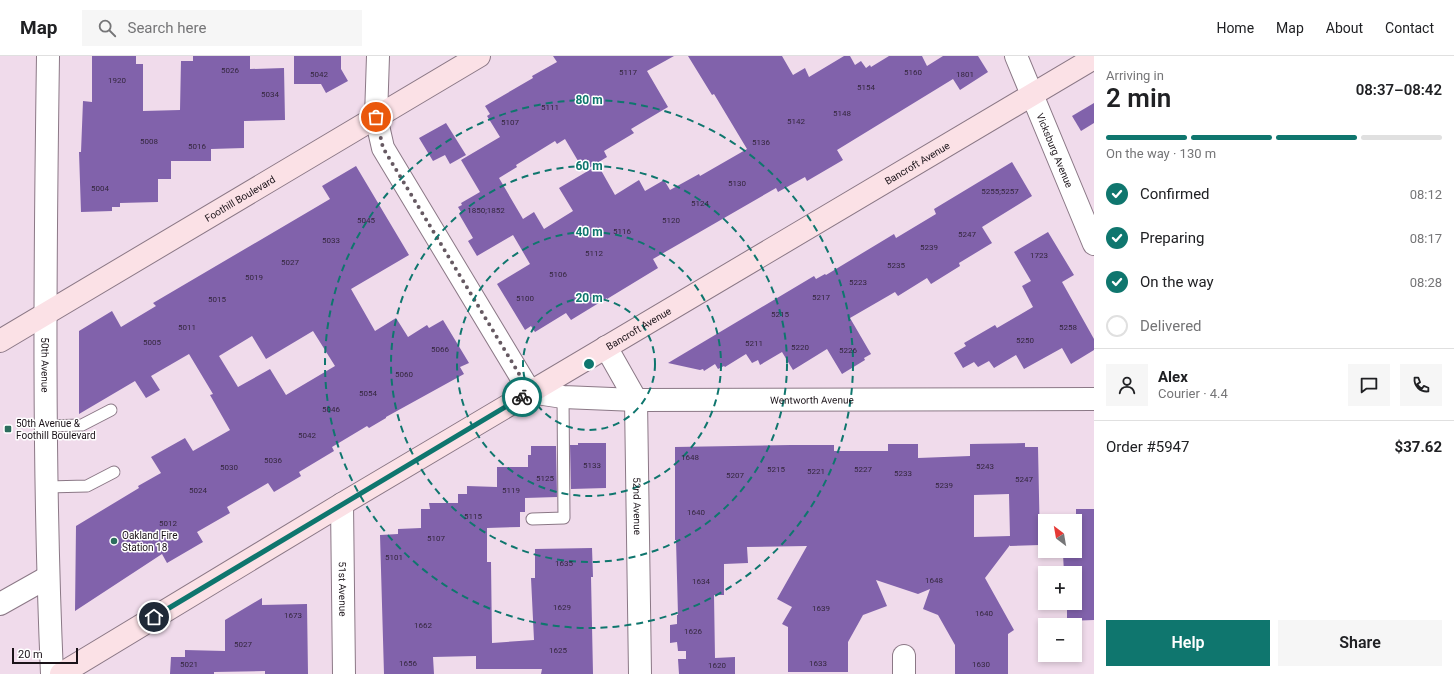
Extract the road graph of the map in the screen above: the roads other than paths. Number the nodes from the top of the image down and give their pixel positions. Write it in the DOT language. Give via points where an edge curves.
graph roads {
  1 [pos="48,56"];
  2 [pos="378,56"];
  3 [pos="479,56"];
  4 [pos="1016,56"];
  5 [pos="1094,58"];
  6 [pos="1032,95"];
  7 [pos="376,117"];
  8 [pos="1094,244"];
  9 [pos="45,314"];
  10 [pos="0,341"];
  11 [pos="606,347"];
  12 [pos="530,392"];
  13 [pos="562,397"];
  14 [pos="1094,399"];
  15 [pos="636,400"];
  16 [pos="112,410"];
  17 [pos="46,426"];
  18 [pos="114,472"];
  19 [pos="47,487"];
  20 [pos="342,504"];
  21 [pos="532,519"];
  22 [pos="48,577"];
  23 [pos="0,604"];
  24 [pos="52,674"];
  25 [pos="61,674"];
  26 [pos="344,674"];
  27 [pos="640,674"];
  1 -- 9 [label="street, 50th Avenue"];
  2 -- 7 [label="street"];
  3 -- 7 [label="street, Foothill Boulevard"];
  4 -- 6 [label="street, Vicksburg Avenue"];
  5 -- 6 [label="street, Bancroft Avenue"];
  6 -- 8 [label="street, Vicksburg Avenue"];
  6 -- 11 [label="street, Bancroft Avenue"];
  7 -- 9 [label="street, Foothill Boulevard"];
  7 -- 12 [label="street" via="383,148"];
  9 -- 10 [label="street, Foothill Boulevard"];
  9 -- 17 [label="street, 50th Avenue"];
  11 -- 12 [label="street, Bancroft Avenue"];
  11 -- 15 [label="street, 52nd Avenue"];
  12 -- 13 [label="street, Wentworth Avenue"];
  12 -- 20 [label="street, Bancroft Avenue"];
  13 -- 15 [label="street, Wentworth Avenue"];
  13 -- 21 [label="lane" via="564,518"];
  14 -- 15 [label="street, Wentworth Avenue"];
  15 -- 27 [label="street, 52nd Avenue"];
  16 -- 17 [label="lane" via="82,425"];
  17 -- 19 [label="street, 50th Avenue"];
  18 -- 19 [label="lane" via="87,486"];
  19 -- 22 [label="street, 50th Avenue"];
  20 -- 25 [label="street, Bancroft Avenue"];
  20 -- 26 [label="street, 51st Avenue"];
  22 -- 23 [label="street"];
  22 -- 24 [label="street, 50th Avenue"];
}
